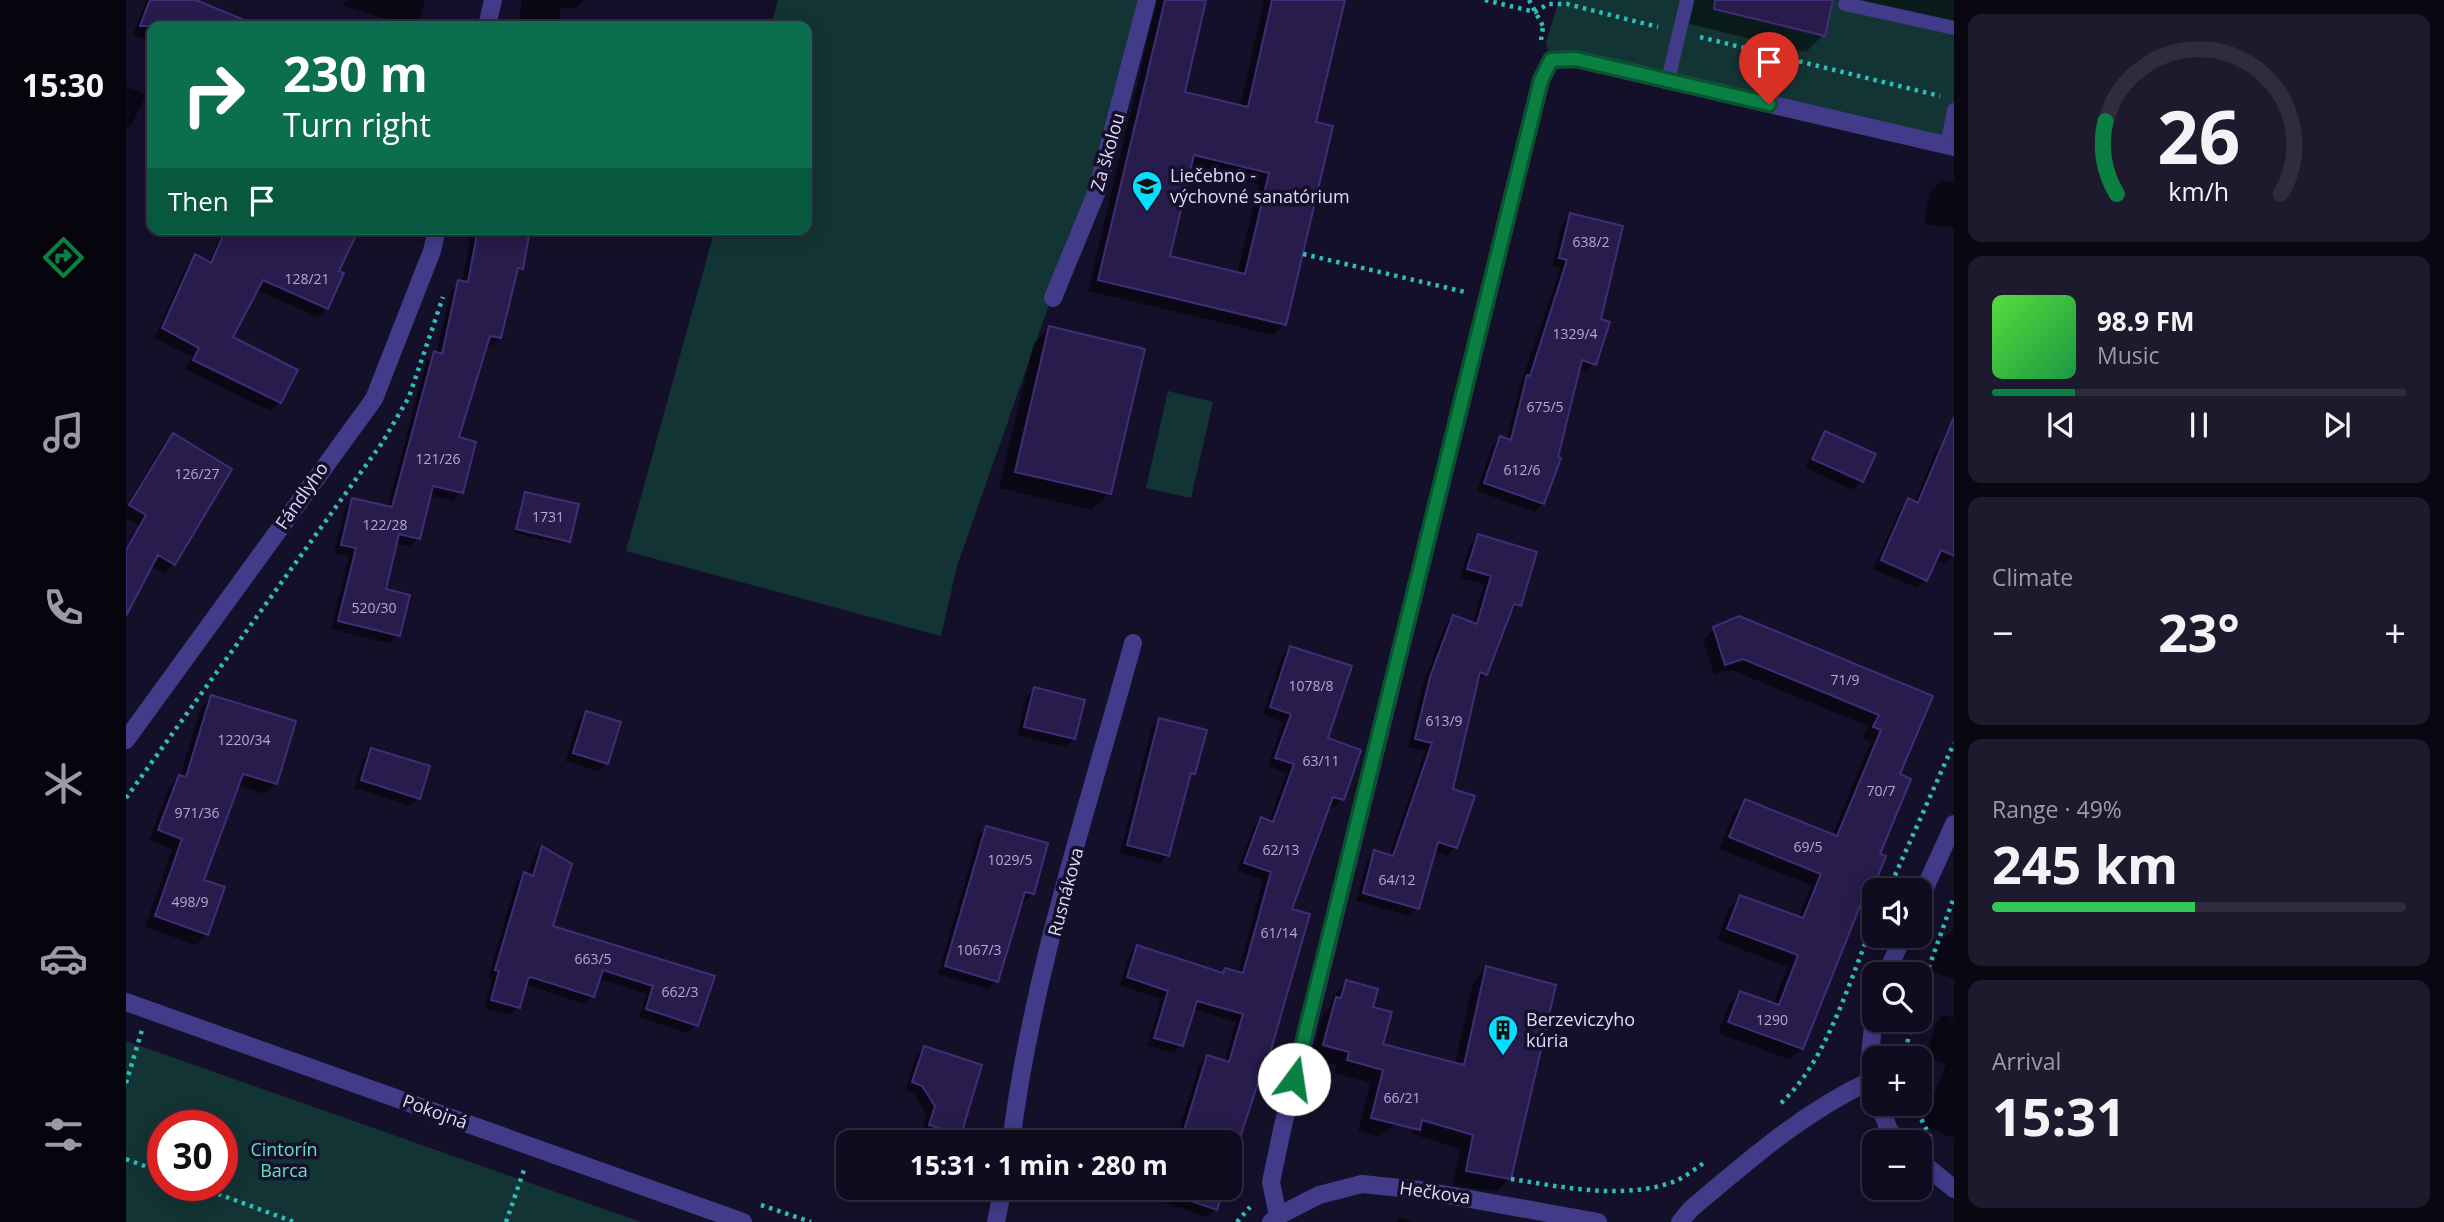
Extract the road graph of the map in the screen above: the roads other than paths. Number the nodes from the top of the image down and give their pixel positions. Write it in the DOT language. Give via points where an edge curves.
graph roads {
  1 [pos="493,0"];
  2 [pos="1147,0"];
  3 [pos="1687,0"];
  4 [pos="1845,4"];
  5 [pos="488,21"];
  6 [pos="1954,28"];
  7 [pos="1668,80"];
  8 [pos="1954,110"];
  9 [pos="1950,146"];
  10 [pos="436,235"];
  11 [pos="1053,298"];
  12 [pos="1133,643"];
  13 [pos="126,740"];
  14 [pos="1954,824"];
  15 [pos="1930,878"];
  16 [pos="126,1002"];
  17 [pos="1862,1088"];
  18 [pos="1012,1130"];
  19 [pos="1932,1171"];
  20 [pos="1954,1189"];
  21 [pos="1001,1200"];
  22 [pos="1274,1219"];
  23 [pos="743,1222"];
  24 [pos="996,1222"];
  25 [pos="1598,1222"];
  26 [pos="1680,1222"];
  1 -- 5 [label="street"];
  2 -- 11 [label="street, Za školou" via="1097,191"];
  3 -- 7 [label="lane"];
  4 -- 6 [label="lane"];
  7 -- 9 [label="street"];
  7 -- 22 [label="street" via="1576,59 1551,60 1541,80 1282,1130 1271,1182"];
  8 -- 9 [label="lane"];
  10 -- 13 [label="street, Fándlyho" via="374,399"];
  12 -- 18 [label="street, Rusnákova" via="1036,1000"];
  14 -- 15 [label="street"];
  16 -- 23 [label="street, Pokojná"];
  17 -- 26 [label="street" via="1831,1099 1785,1130"];
  19 -- 20 [label="street"];
  21 -- 24 [label="street"];
  22 -- 25 [label="street, Hečkova" via="1319,1195 1362,1184"];
}
